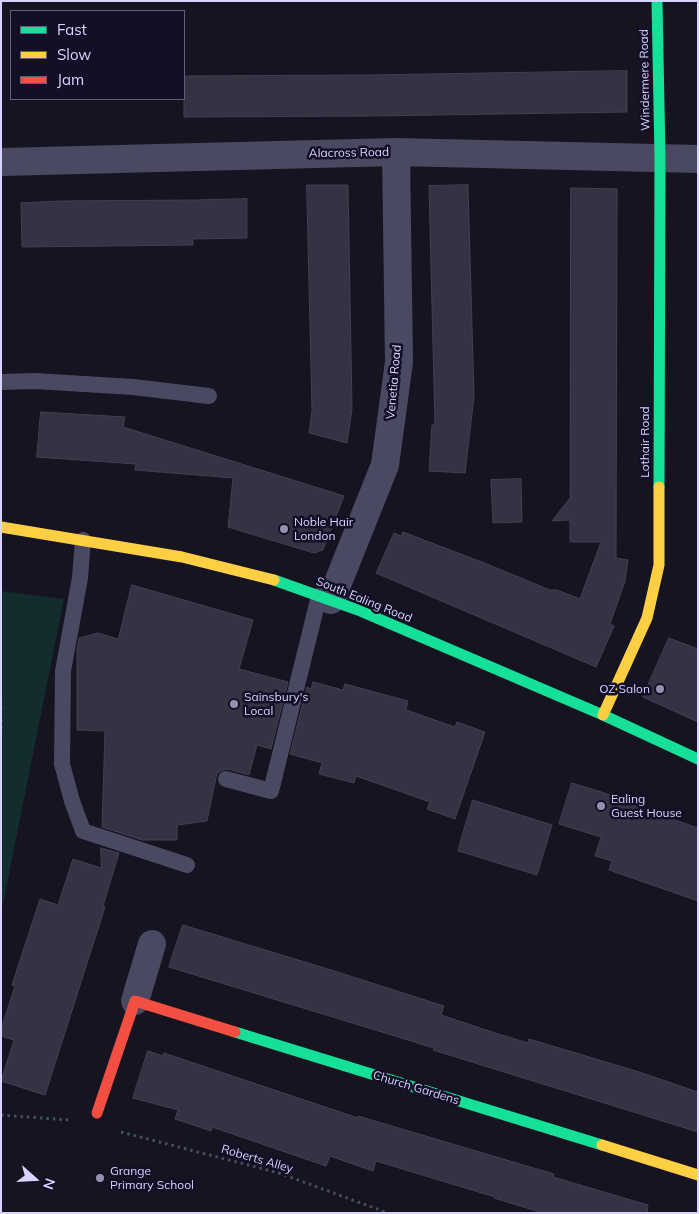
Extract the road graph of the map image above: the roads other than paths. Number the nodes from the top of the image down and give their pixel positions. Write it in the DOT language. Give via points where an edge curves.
graph roads {
  1 [pos="657,1"];
  2 [pos="396,152"];
  3 [pos="660,158"];
  4 [pos="698,158"];
  5 [pos="1,162"];
  6 [pos="1,382"];
  7 [pos="209,396"];
  8 [pos="1,527"];
  9 [pos="83,540"];
  10 [pos="325,598"];
  11 [pos="603,715"];
  12 [pos="698,758"];
  13 [pos="226,779"];
  14 [pos="187,865"];
  15 [pos="152,944"];
  16 [pos="135,1001"];
  17 [pos="97,1112"];
  18 [pos="698,1175"];
  1 -- 3 [label="street, Windermere Road"];
  2 -- 3 [label="street, Alacross Road"];
  2 -- 5 [label="street, Alacross Road"];
  2 -- 10 [label="street, Venetia Road" via="399,362 385,465"];
  3 -- 4 [label="street, Alacross Road"];
  3 -- 11 [label="street, Lothair Road" via="659,566 648,618"];
  6 -- 7 [label="lane" via="133,386"];
  8 -- 9 [label="street, South Ealing Road"];
  9 -- 10 [label="street, South Ealing Road" via="182,557 275,580"];
  9 -- 14 [label="lane" via="80,578 63,671 62,764 72,801 83,831"];
  10 -- 11 [label="street, South Ealing Road"];
  10 -- 13 [label="lane" via="270,791"];
  11 -- 12 [label="street, South Ealing Road"];
  15 -- 16 [label="street"];
  16 -- 17 [label="street"];
  16 -- 18 [label="street, Church Gardens"];
}
